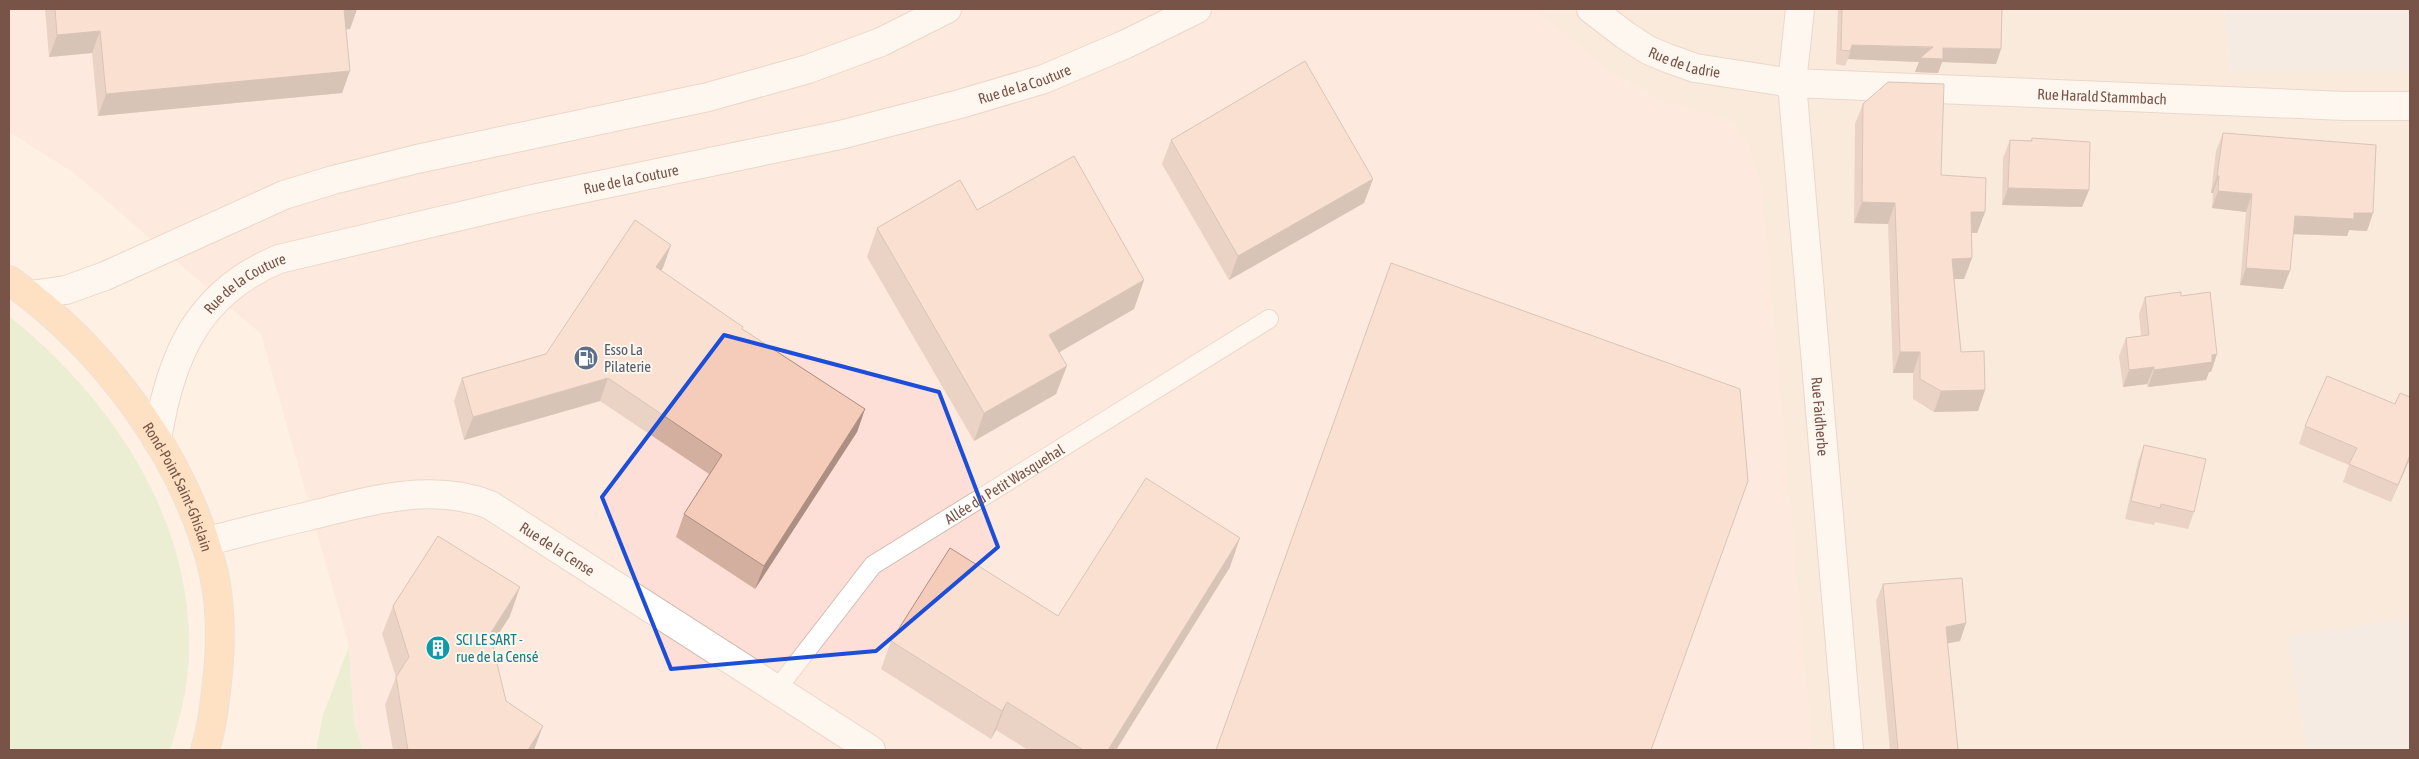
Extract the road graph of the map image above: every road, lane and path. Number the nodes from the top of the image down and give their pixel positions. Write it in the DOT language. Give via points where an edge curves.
graph roads {
  1 [pos="947,9"];
  2 [pos="1197,9"];
  3 [pos="1591,9"];
  4 [pos="1800,9"];
  5 [pos="1792,83"];
  6 [pos="2410,106"];
  7 [pos="9,280"];
  8 [pos="30,295"];
  9 [pos="1269,319"];
  10 [pos="157,440"];
  11 [pos="205,542"];
  12 [pos="777,689"];
  13 [pos="205,750"];
  14 [pos="871,750"];
  15 [pos="1849,750"];
  1 -- 8 [label="street" via="881,42 808,69 708,97 417,159 284,194 92,282"];
  2 -- 10 [label="street, Rue de la Couture" via="1044,79 960,104 840,135 533,199 279,259 257,268 218,296 202,314 180,353 171,378"];
  3 -- 5 [label="street, Rue de Ladrie" via="1648,50 1694,68"];
  4 -- 5 [label="street, Rue Faidherbe"];
  5 -- 6 [label="street, Rue Harald Stammbach"];
  5 -- 15 [label="street, Rue Faidherbe"];
  7 -- 8 [label="main road, Rond-Point Saint-Ghislain"];
  8 -- 10 [label="main road, Rond-Point Saint-Ghislain" via="107,370 143,416"];
  9 -- 12 [label="lane, Allée du Petit Wasquehal" via="873,565"];
  10 -- 11 [label="main road, Rond-Point Saint-Ghislain"];
  11 -- 12 [label="street, Rue de la Cense" via="384,499 427,495 472,498 490,505"];
  11 -- 13 [label="main road, Rond-Point Saint-Ghislain" via="215,583 220,629 213,715"];
  12 -- 14 [label="street, Rue de la Cense"];
}
